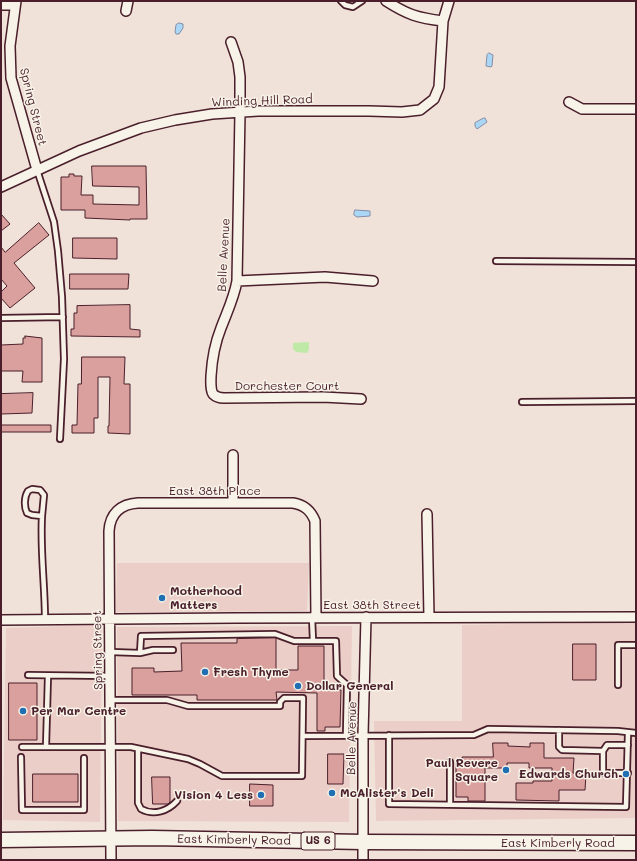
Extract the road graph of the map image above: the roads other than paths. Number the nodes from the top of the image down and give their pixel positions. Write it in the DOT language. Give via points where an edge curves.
graph roads {
  1 [pos="128,1"];
  2 [pos="341,1"];
  3 [pos="362,1"];
  4 [pos="386,1"];
  5 [pos="449,1"];
  6 [pos="15,3"];
  7 [pos="1,5"];
  8 [pos="126,11"];
  9 [pos="443,21"];
  10 [pos="231,42"];
  11 [pos="569,102"];
  12 [pos="636,109"];
  13 [pos="240,112"];
  14 [pos="38,170"];
  15 [pos="1,187"];
  16 [pos="496,261"];
  17 [pos="636,262"];
  18 [pos="237,281"];
  19 [pos="373,281"];
  20 [pos="63,317"];
  21 [pos="1,318"];
  22 [pos="214,395"];
  23 [pos="361,398"];
  24 [pos="522,402"];
  25 [pos="636,402"];
  26 [pos="60,439"];
  27 [pos="233,455"];
  28 [pos="233,502"];
  29 [pos="114,513"];
  30 [pos="428,514"];
  31 [pos="42,516"];
  32 [pos="636,616"];
  33 [pos="366,617"];
  34 [pos="429,617"];
  35 [pos="314,618"];
  36 [pos="109,619"];
  37 [pos="1,620"];
  38 [pos="44,621"];
  39 [pos="313,641"];
  40 [pos="636,645"];
  41 [pos="173,650"];
  42 [pos="110,652"];
  43 [pos="140,653"];
  44 [pos="28,675"];
  45 [pos="48,676"];
  46 [pos="110,676"];
  47 [pos="618,685"];
  48 [pos="110,700"];
  49 [pos="559,730"];
  50 [pos="628,733"];
  51 [pos="636,733"];
  52 [pos="346,735"];
  53 [pos="363,735"];
  54 [pos="389,735"];
  55 [pos="303,736"];
  56 [pos="628,745"];
  57 [pos="22,746"];
  58 [pos="46,747"];
  59 [pos="110,748"];
  60 [pos="138,749"];
  61 [pos="603,750"];
  62 [pos="21,757"];
  63 [pos="84,758"];
  64 [pos="450,762"];
  65 [pos="628,773"];
  66 [pos="177,800"];
  67 [pos="450,805"];
  68 [pos="110,839"];
  69 [pos="1,840"];
  70 [pos="363,842"];
  71 [pos="636,843"];
  72 [pos="111,860"];
  73 [pos="363,860"];
  1 -- 8 [label="street"];
  2 -- 3 [label="lane" via="353,7"];
  4 -- 9 [label="street" via="421,18"];
  5 -- 9 [label="street, Winding Hill Road"];
  6 -- 7 [label="street"];
  6 -- 14 [label="street, Spring Street" via="10,46 11,78"];
  9 -- 13 [label="street, Winding Hill Road" via="439,87 434,99 420,110"];
  10 -- 13 [label="street, Belle Avenue" via="240,77"];
  11 -- 12 [label="street" via="582,109"];
  13 -- 14 [label="street, Winding Hill Road" via="212,114 140,128"];
  13 -- 18 [label="street, Belle Avenue"];
  14 -- 15 [label="street, Winding Hill Road"];
  14 -- 20 [label="lane" via="54,222"];
  16 -- 17 [label="lane"];
  18 -- 19 [label="street" via="325,277"];
  18 -- 22 [label="street, Belle Avenue" via="214,354 211,386"];
  20 -- 21 [label="lane"];
  20 -- 26 [label="lane" via="64,359"];
  22 -- 23 [label="street, Dorchester Court" via="224,398 269,399"];
  24 -- 25 [label="lane"];
  27 -- 28 [label="street"];
  28 -- 29 [label="street, East 38th Place" via="131,503"];
  28 -- 35 [label="street, East 38th Place" via="301,504 314,516"];
  29 -- 36 [label="street, Spring Street" via="109,531"];
  30 -- 34 [label="street"];
  31 -- 31 [label="lane" via="32,515 25,510 26,495 32,489 40,490 44,494"];
  31 -- 38 [label="lane"];
  32 -- 34 [label="street, East 38th Street"];
  33 -- 34 [label="street, East 38th Street"];
  33 -- 35 [label="street, East 38th Street"];
  33 -- 53 [label="street, Belle Avenue"];
  35 -- 36 [label="street, East 38th Street"];
  35 -- 39 [label="lane"];
  36 -- 38 [label="street, East 38th Street"];
  36 -- 42 [label="street, Spring Street"];
  37 -- 38 [label="street, East 38th Street"];
  39 -- 43 [label="lane" via="294,641 275,634 141,636"];
  39 -- 52 [label="lane" via="336,641 337,676 347,685"];
  40 -- 47 [label="lane" via="618,645"];
  41 -- 43 [label="lane"];
  42 -- 43 [label="lane"];
  42 -- 46 [label="street, Spring Street"];
  44 -- 45 [label="lane"];
  45 -- 46 [label="lane"];
  45 -- 58 [label="lane"];
  46 -- 48 [label="street, Spring Street"];
  48 -- 55 [label="lane" via="167,700 188,706 280,706 284,698 303,698"];
  48 -- 59 [label="street, Spring Street"];
  49 -- 50 [label="lane"];
  49 -- 54 [label="lane" via="488,729 474,735"];
  49 -- 61 [label="lane" via="559,747 562,750"];
  50 -- 51 [label="lane"];
  50 -- 56 [label="lane"];
  52 -- 53 [label="lane"];
  52 -- 55 [label="lane"];
  53 -- 54 [label="lane"];
  53 -- 70 [label="street, Belle Avenue"];
  54 -- 67 [label="lane" via="389,804"];
  55 -- 60 [label="lane" via="302,776 222,776 188,759"];
  56 -- 61 [label="lane" via="607,745"];
  56 -- 65 [label="lane"];
  57 -- 58 [label="lane"];
  58 -- 59 [label="lane"];
  59 -- 60 [label="lane"];
  59 -- 68 [label="street, Spring Street"];
  60 -- 66 [label="lane" via="138,803 141,809 153,813 160,812 172,806"];
  61 -- 65 [label="lane" via="603,773"];
  62 -- 63 [label="lane" via="22,810 84,810"];
  64 -- 67 [label="lane"];
  65 -- 67 [label="lane" via="626,807"];
  68 -- 69 [label="main road, East Kimberly Road / US 6"];
  68 -- 70 [label="main road, East Kimberly Road / US 6"];
  68 -- 72 [label="street, Spring Street"];
  70 -- 71 [label="main road, East Kimberly Road / US 6"];
  70 -- 73 [label="street, Belle Avenue"];
}
